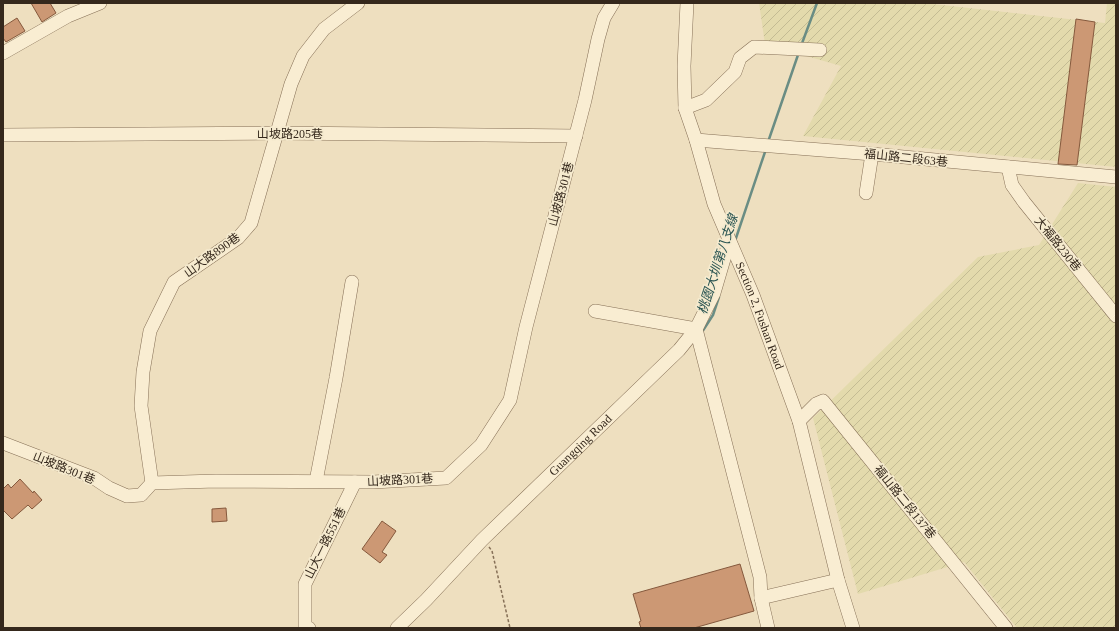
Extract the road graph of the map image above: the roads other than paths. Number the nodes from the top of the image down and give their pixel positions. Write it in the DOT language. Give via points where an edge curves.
graph roads {
  1 [pos="100,3"];
  2 [pos="358,3"];
  3 [pos="612,3"];
  4 [pos="687,3"];
  5 [pos="820,50"];
  6 [pos="3,53"];
  7 [pos="685,108"];
  8 [pos="278,133"];
  9 [pos="3,135"];
  10 [pos="576,136"];
  11 [pos="696,140"];
  12 [pos="872,154"];
  13 [pos="1008,167"];
  14 [pos="1116,177"];
  15 [pos="866,193"];
  16 [pos="729,242"];
  17 [pos="352,282"];
  18 [pos="595,311"];
  19 [pos="1116,316"];
  20 [pos="696,329"];
  21 [pos="799,421"];
  22 [pos="3,443"];
  23 [pos="316,481"];
  24 [pos="354,482"];
  25 [pos="152,483"];
  26 [pos="838,580"];
  27 [pos="761,598"];
  28 [pos="309,628"];
  29 [pos="398,628"];
  30 [pos="768,628"];
  31 [pos="853,628"];
  32 [pos="1006,628"];
  1 -- 6 [label="street" via="68,16"];
  2 -- 8 [label="street, 山大路890巷" via="324,29 303,56 291,84"];
  3 -- 10 [label="street, 山坡路301巷" via="604,18 598,39"];
  4 -- 7 [label="street, Section 2, Fushan Road"];
  5 -- 7 [label="street" via="754,48 740,58 735,72 706,100"];
  7 -- 11 [label="street, Section 2, Fushan Road"];
  8 -- 9 [label="street, 山坡路205巷"];
  8 -- 10 [label="street, 山坡路205巷"];
  8 -- 25 [label="street, 山大路890巷" via="252,223 238,238 174,282 150,331 143,372 141,406"];
  10 -- 24 [label="street, 山坡路301巷" via="526,326 510,400 481,444 446,478"];
  11 -- 12 [label="street, 福山路二段63巷"];
  11 -- 16 [label="street, Section 2, Fushan Road" via="714,204"];
  12 -- 13 [label="street, 福山路二段63巷"];
  12 -- 15 [label="street"];
  13 -- 14 [label="street, 福山路二段63巷"];
  13 -- 19 [label="street, 大福路230巷" via="1012,185"];
  16 -- 20 [label="street, Guangqing Road" via="714,293"];
  16 -- 21 [label="street, Section 2, Fushan Road" via="752,295"];
  17 -- 23 [label="street"];
  18 -- 20 [label="street"];
  20 -- 27 [label="street" via="758,570"];
  20 -- 29 [label="street, Guangqing Road" via="679,350 482,540"];
  21 -- 26 [label="street, Section 2, Fushan Road"];
  21 -- 32 [label="street, 福山路二段137巷" via="816,404 823,401"];
  22 -- 25 [label="street, 山坡路301巷" via="94,478 127,496 141,495"];
  23 -- 24 [label="street, 山坡路301巷"];
  23 -- 25 [label="street, 山坡路301巷"];
  24 -- 28 [label="street, 山大一路551巷" via="305,584 305,627"];
  26 -- 27 [label="street"];
  26 -- 31 [label="street, Section 2, Fushan Road"];
  27 -- 30 [label="street"];
}
